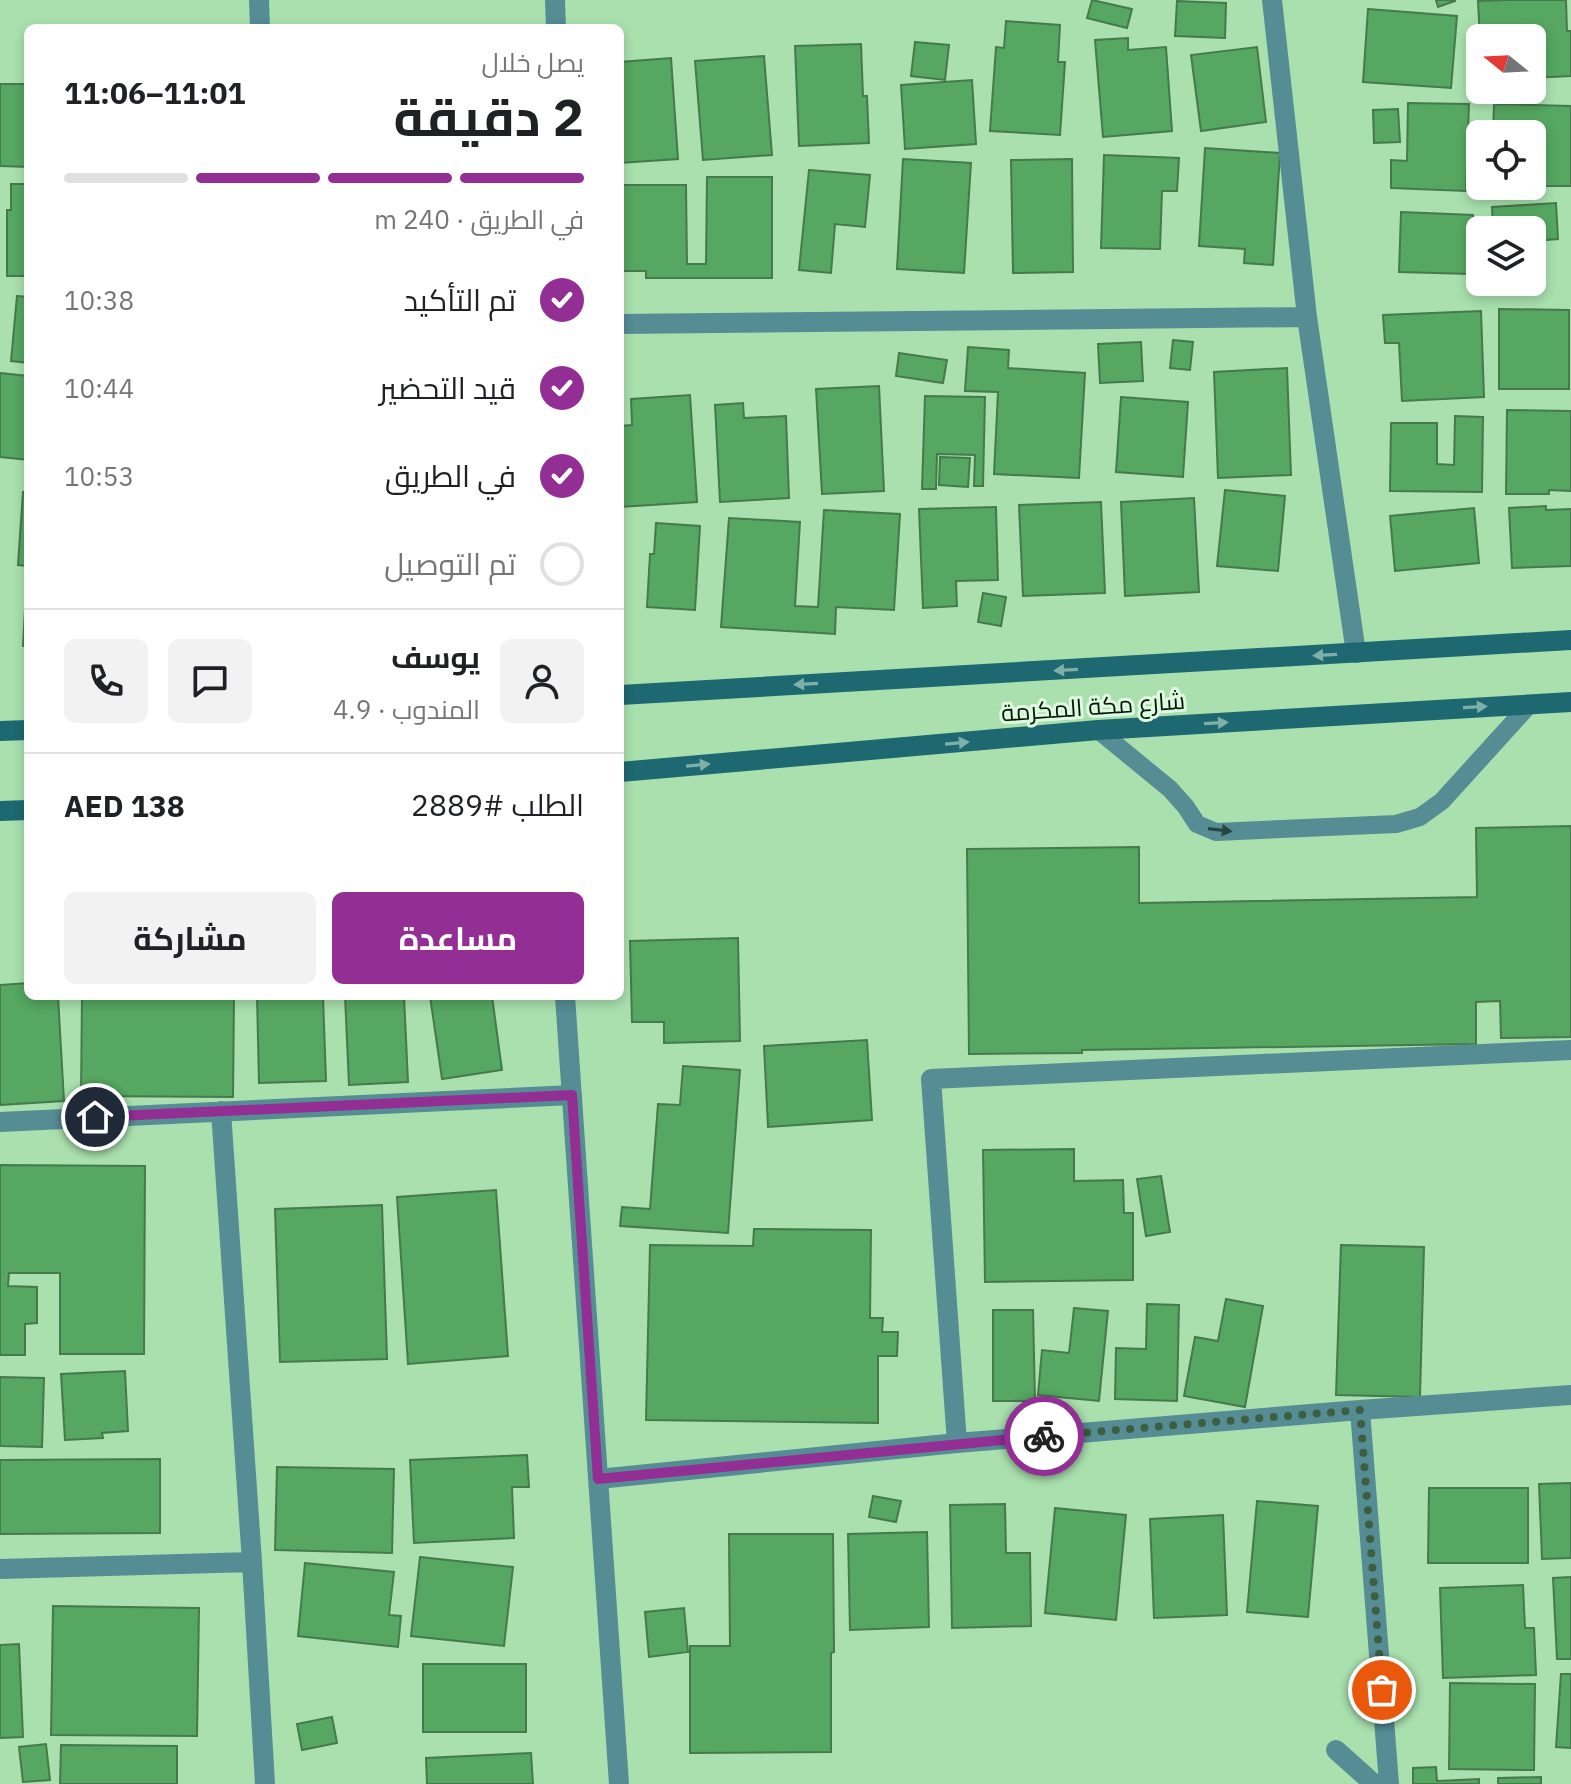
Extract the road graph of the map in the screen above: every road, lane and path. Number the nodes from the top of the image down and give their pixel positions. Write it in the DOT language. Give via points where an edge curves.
graph roads {
  1 [pos="259,0"];
  2 [pos="555,0"];
  3 [pos="1272,0"];
  4 [pos="260,24"];
  5 [pos="556,24"];
  6 [pos="1307,317"];
  7 [pos="624,324"];
  8 [pos="1571,640"];
  9 [pos="1356,653"];
  10 [pos="624,695"];
  11 [pos="1571,702"];
  12 [pos="1530,704"];
  13 [pos="24,730"];
  14 [pos="1098,730"];
  15 [pos="0,731"];
  16 [pos="624,772"];
  17 [pos="24,810"];
  18 [pos="0,811"];
  19 [pos="565,1000"];
  20 [pos="1571,1050"];
  21 [pos="572,1095"];
  22 [pos="221,1111"];
  23 [pos="0,1122"];
  24 [pos="1571,1395"];
  25 [pos="1360,1410"];
  26 [pos="957,1443"];
  27 [pos="598,1479"];
  28 [pos="252,1562"];
  29 [pos="0,1569"];
  30 [pos="1336,1750"];
  31 [pos="265,1784"];
  32 [pos="619,1784"];
  33 [pos="1374,1784"];
  34 [pos="1389,1784"];
  1 -- 4 [label="street"];
  2 -- 5 [label="street"];
  3 -- 6 [label="street"];
  6 -- 7 [label="street"];
  6 -- 9 [label="street"];
  8 -- 9 [label="main road, شارع مكة المكرمة"];
  9 -- 10 [label="main road, شارع مكة المكرمة, one-way"];
  11 -- 12 [label="main road, شارع مكة المكرمة"];
  14 -- 12 [label="main road, شارع مكة المكرمة, one-way"];
  14 -- 12 [label="lane, one-way" via="1170,789 1197,824 1216,832 1396,824 1420,817 1442,801"];
  13 -- 15 [label="main road"];
  16 -- 14 [label="main road, شارع مكة المكرمة, one-way"];
  17 -- 18 [label="main road"];
  19 -- 21 [label="street"];
  20 -- 26 [label="street" via="931,1079"];
  21 -- 22 [label="street"];
  21 -- 27 [label="street"];
  22 -- 23 [label="street"];
  22 -- 28 [label="street"];
  24 -- 25 [label="street"];
  25 -- 26 [label="street"];
  25 -- 34 [label="street"];
  26 -- 27 [label="street"];
  27 -- 32 [label="street"];
  28 -- 29 [label="street"];
  28 -- 31 [label="street"];
  30 -- 33 [label="street"];
}
